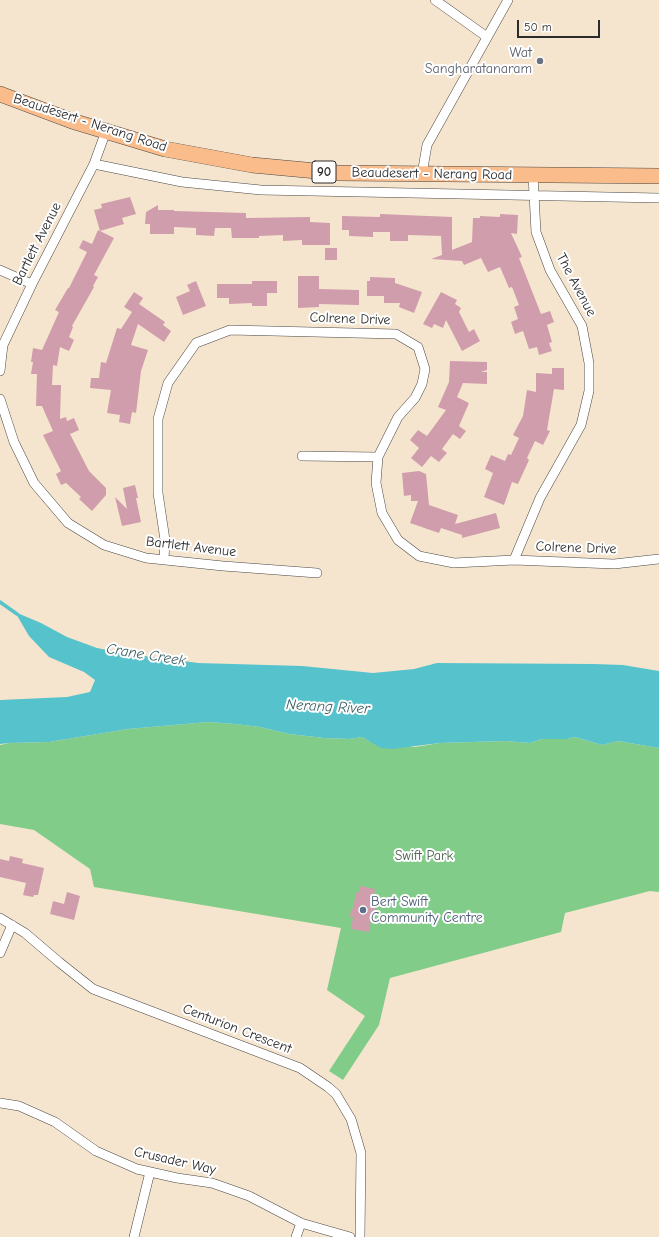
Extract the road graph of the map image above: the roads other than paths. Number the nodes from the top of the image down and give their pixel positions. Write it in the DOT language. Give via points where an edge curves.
graph roads {
  1 [pos="435,0"];
  2 [pos="508,0"];
  3 [pos="488,37"];
  4 [pos="0,94"];
  5 [pos="106,131"];
  6 [pos="94,164"];
  7 [pos="422,174"];
  8 [pos="533,175"];
  9 [pos="659,176"];
  10 [pos="534,196"];
  11 [pos="659,198"];
  12 [pos="0,270"];
  13 [pos="32,284"];
  14 [pos="0,371"];
  15 [pos="0,399"];
  16 [pos="302,456"];
  17 [pos="378,457"];
  18 [pos="659,559"];
  19 [pos="164,560"];
  20 [pos="514,560"];
  21 [pos="317,573"];
  22 [pos="0,918"];
  23 [pos="12,925"];
  24 [pos="0,953"];
  25 [pos="0,1103"];
  26 [pos="150,1172"];
  27 [pos="301,1223"];
  28 [pos="134,1237"];
  29 [pos="296,1237"];
  30 [pos="350,1237"];
  31 [pos="360,1237"];
  1 -- 3 [label="street"];
  2 -- 3 [label="street"];
  3 -- 7 [label="street" via="427,145"];
  4 -- 5 [label="main road, Beaudesert - Nerang Road / 90"];
  5 -- 6 [label="street, Bartlett Avenue"];
  5 -- 7 [label="main road, Beaudesert - Nerang Road / 90" via="165,149 252,164 338,173"];
  6 -- 10 [label="street, Beaudesert - Nerang Road" via="182,182 260,190"];
  6 -- 13 [label="street, Bartlett Avenue"];
  7 -- 8 [label="main road, Beaudesert - Nerang Road / 90"];
  8 -- 9 [label="main road, Beaudesert - Nerang Road / 90"];
  8 -- 10 [label="street, The Avenue"];
  10 -- 11 [label="street, Beaudesert - Nerang Road"];
  10 -- 20 [label="street, The Avenue" via="536,232 550,270 582,326 589,363 589,391 581,425 540,498"];
  12 -- 13 [label="street"];
  13 -- 14 [label="street, Bartlett Avenue" via="3,345"];
  15 -- 19 [label="street, Bartlett Avenue" via="14,442 34,483 68,523 104,545 146,558"];
  16 -- 17 [label="street"];
  17 -- 19 [label="street, Colrene Drive" via="398,417 415,398 422,384 425,369 418,347 396,334 230,330 196,343 168,383 158,419 158,492 165,540"];
  17 -- 20 [label="street, Colrene Drive" via="376,483 382,513 398,540 419,556 454,563"];
  18 -- 20 [label="street, Colrene Drive" via="614,564"];
  19 -- 21 [label="street, Bartlett Avenue"];
  22 -- 23 [label="street, Centurion Crescent"];
  23 -- 24 [label="street"];
  23 -- 31 [label="street, Centurion Crescent" via="93,989 300,1068 336,1094 351,1119 361,1153"];
  25 -- 26 [label="street, Crusader Way" via="20,1106 55,1122 96,1151"];
  26 -- 27 [label="street, Crusader Way" via="212,1183 249,1196"];
  26 -- 28 [label="street"];
  27 -- 29 [label="street"];
  27 -- 30 [label="street, Crusader Way"];
}
